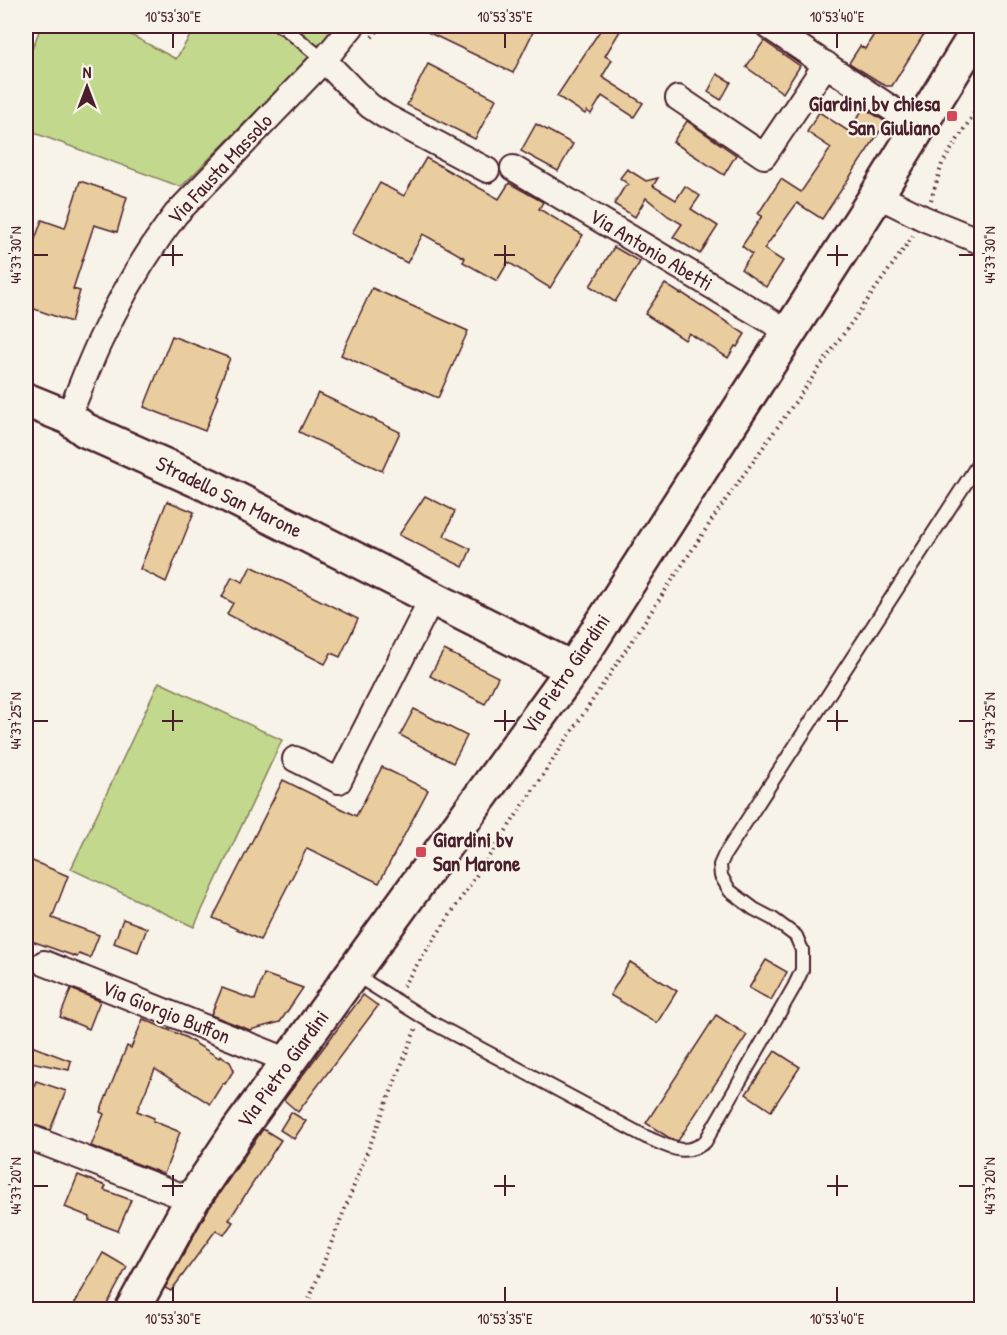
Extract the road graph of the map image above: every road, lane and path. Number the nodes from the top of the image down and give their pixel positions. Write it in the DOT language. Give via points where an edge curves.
graph roads {
  1 [pos="280,26"];
  2 [pos="382,26"];
  3 [pos="768,26"];
  4 [pos="981,26"];
  5 [pos="359,34"];
  6 [pos="324,60"];
  7 [pos="826,64"];
  8 [pos="678,98"];
  9 [pos="981,101"];
  10 [pos="919,127"];
  11 [pos="513,168"];
  12 [pos="487,170"];
  13 [pos="877,195"];
  14 [pos="925,219"];
  15 [pos="981,242"];
  16 [pos="789,332"];
  17 [pos="26,400"];
  18 [pos="68,417"];
  19 [pos="981,458"];
  20 [pos="432,598"];
  21 [pos="573,669"];
  22 [pos="295,759"];
  23 [pos="44,963"];
  24 [pos="353,974"];
  25 [pos="394,999"];
  26 [pos="419,1022"];
  27 [pos="289,1061"];
  28 [pos="26,1136"];
  29 [pos="192,1200"];
  30 [pos="132,1310"];
  31 [pos="305,1310"];
  1 -- 6 [label="lane"];
  2 -- 5 [label="path"];
  3 -- 7 [label="street"];
  4 -- 10 [label="main road, Via Pietro Giardini"];
  5 -- 6 [label="street, Via Fausta Massolo"];
  6 -- 12 [label="street" via="377,111"];
  6 -- 18 [label="street, Via Fausta Massolo" via="176,214 157,239 100,341"];
  7 -- 8 [label="street" via="764,156"];
  7 -- 10 [label="street"];
  9 -- 14 [label="path" via="942,164"];
  10 -- 13 [label="main road, Via Pietro Giardini"];
  11 -- 16 [label="street, Via Antonio Abetti"];
  13 -- 14 [label="street"];
  13 -- 16 [label="main road, Via Pietro Giardini"];
  14 -- 15 [label="street"];
  14 -- 25 [label="path" via="720,508"];
  16 -- 21 [label="main road, Via Pietro Giardini"];
  17 -- 18 [label="main road, Stradello San Marone"];
  18 -- 20 [label="main road, Stradello San Marone" via="85,430 208,485"];
  19 -- 25 [label="lane" via="720,865 721,876 730,891 796,936 802,950 802,969 705,1142 685,1151 646,1137"];
  20 -- 21 [label="main road, Stradello San Marone"];
  20 -- 22 [label="street" via="339,781"];
  21 -- 24 [label="main road, Via Pietro Giardini"];
  23 -- 27 [label="street, Via Giorgio Buffon"];
  24 -- 25 [label="lane"];
  24 -- 27 [label="main road, Via Pietro Giardini"];
  26 -- 31 [label="path"];
  27 -- 29 [label="main road, Via Pietro Giardini"];
  28 -- 29 [label="street"];
  29 -- 30 [label="main road, Via Pietro Giardini"];
}
